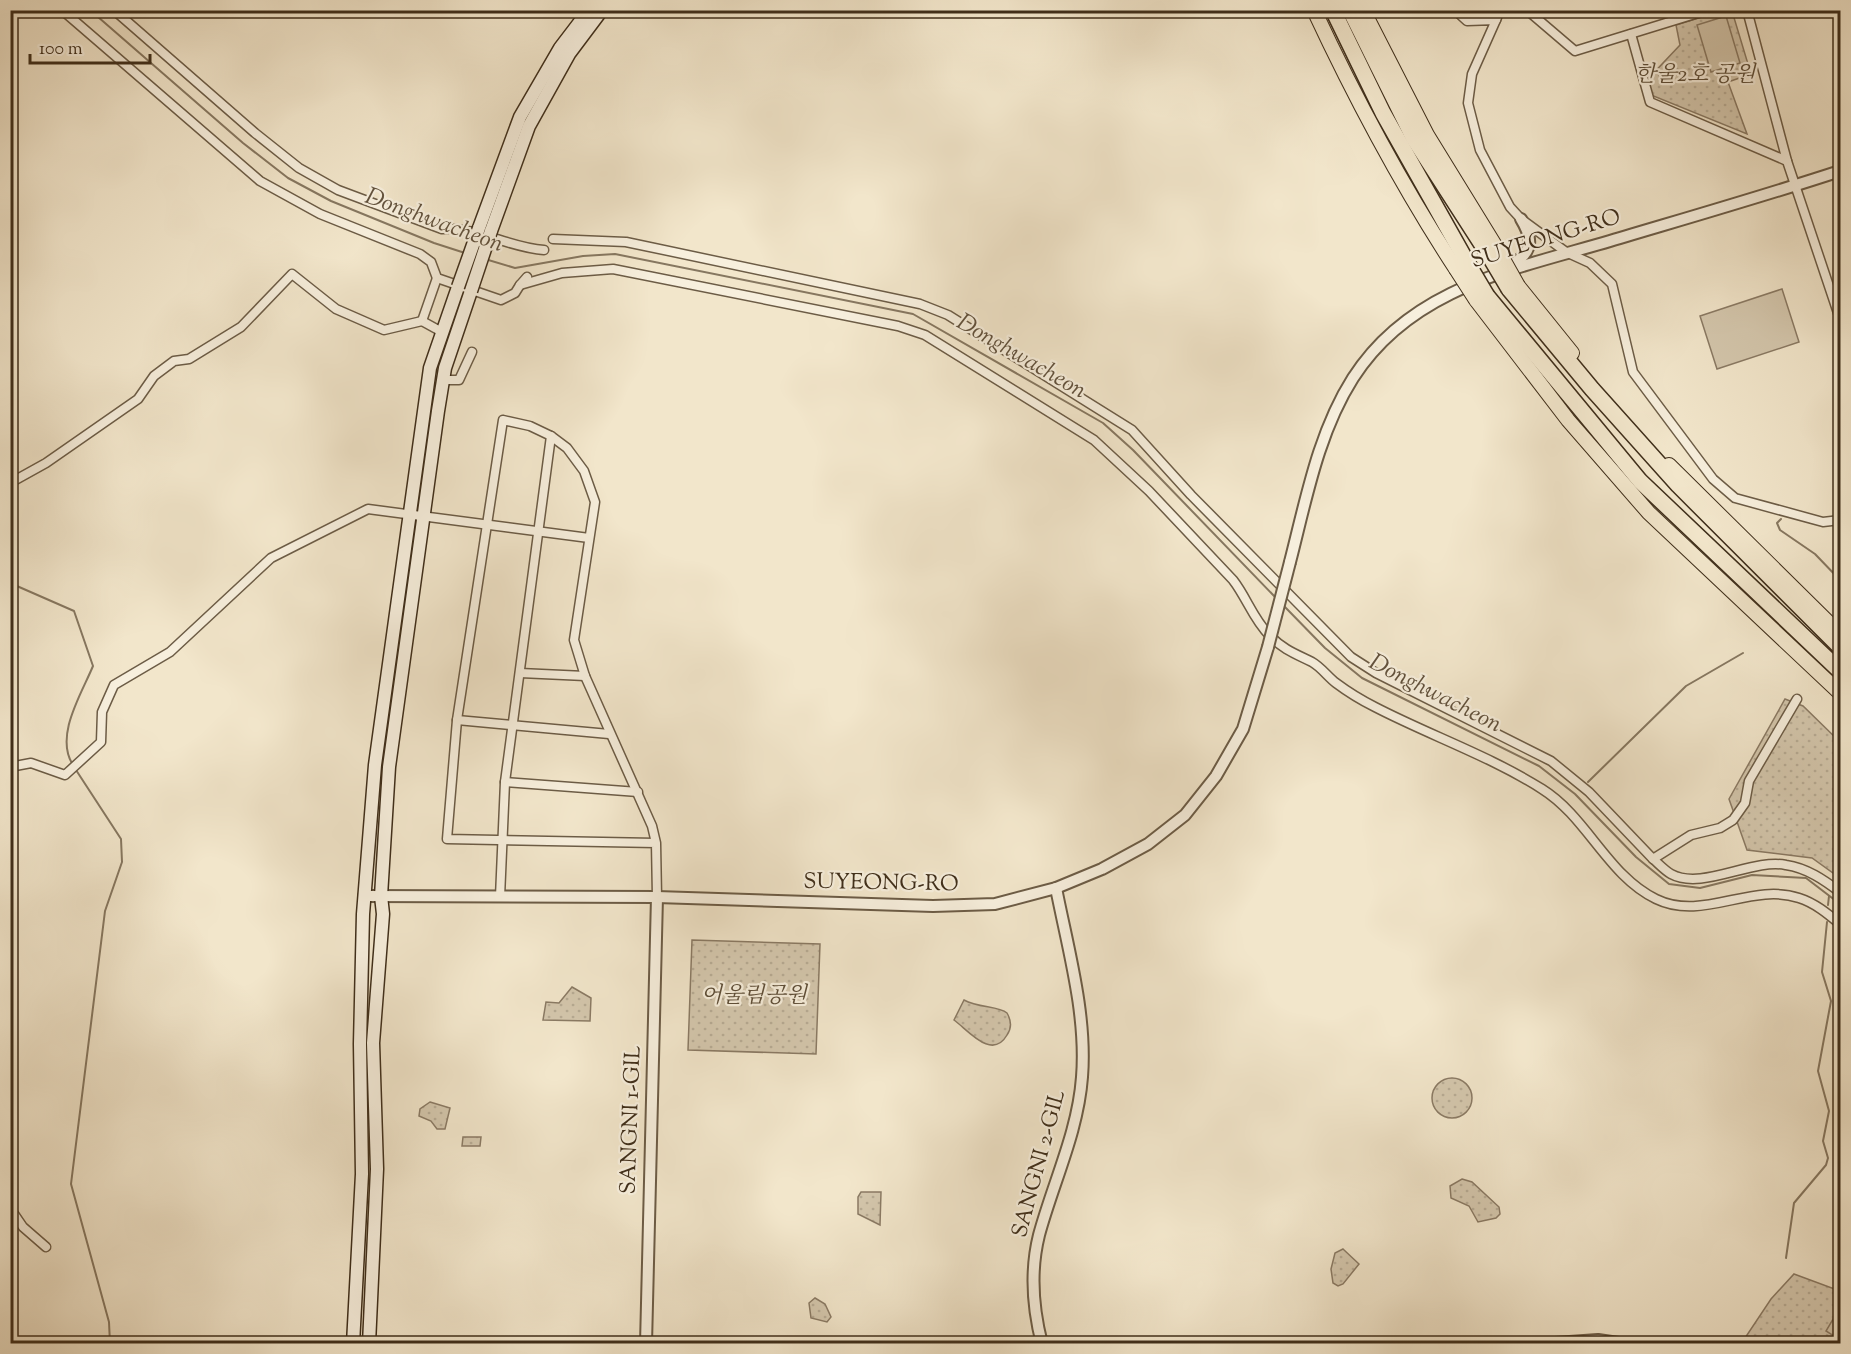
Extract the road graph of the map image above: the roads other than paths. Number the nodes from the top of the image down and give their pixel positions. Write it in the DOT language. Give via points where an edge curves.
graph roads {
  1 [pos="62,10"];
  2 [pos="114,10"];
  3 [pos="589,10"];
  4 [pos="602,10"];
  5 [pos="1314,10"];
  6 [pos="1333,10"];
  7 [pos="1350,10"];
  8 [pos="1363,10"];
  9 [pos="1455,10"];
  10 [pos="1500,10"];
  11 [pos="1527,10"];
  12 [pos="1708,10"];
  13 [pos="1747,10"];
  14 [pos="1496,20"];
  15 [pos="1631,34"];
  16 [pos="1787,161"];
  17 [pos="1840,171"];
  18 [pos="1795,186"];
  19 [pos="1521,219"];
  20 [pos="485,229"];
  21 [pos="554,239"];
  22 [pos="544,250"];
  23 [pos="1566,252"];
  24 [pos="1495,254"];
  25 [pos="1462,266"];
  26 [pos="1501,271"];
  27 [pos="527,277"];
  28 [pos="437,278"];
  29 [pos="520,285"];
  30 [pos="1513,287"];
  31 [pos="1481,298"];
  32 [pos="1840,319"];
  33 [pos="422,321"];
  34 [pos="442,332"];
  35 [pos="472,352"];
  36 [pos="443,380"];
  37 [pos="551,436"];
  38 [pos="10,483"];
  39 [pos="408,514"];
  40 [pos="424,516"];
  41 [pos="1840,520"];
  42 [pos="488,525"];
  43 [pos="538,531"];
  44 [pos="589,538"];
  45 [pos="1840,634"];
  46 [pos="1840,647"];
  47 [pos="1840,671"];
  48 [pos="520,673"];
  49 [pos="585,676"];
  50 [pos="1840,693"];
  51 [pos="1797,699"];
  52 [pos="457,720"];
  53 [pos="513,725"];
  54 [pos="609,734"];
  55 [pos="10,767"];
  56 [pos="505,782"];
  57 [pos="638,792"];
  58 [pos="502,842"];
  59 [pos="656,843"];
  60 [pos="1653,859"];
  61 [pos="1056,888"];
  62 [pos="1840,892"];
  63 [pos="364,896"];
  64 [pos="381,896"];
  65 [pos="500,897"];
  66 [pos="657,897"];
  67 [pos="1840,924"];
  68 [pos="10,1208"];
  69 [pos="46,1247"];
  70 [pos="353,1344"];
  71 [pos="369,1344"];
  72 [pos="646,1344"];
  73 [pos="1042,1344"];
  74 [pos="1541,1344"];
  75 [pos="1625,1344"];
  1 -- 28 [label="street" via="260,181 320,214 420,254 431,262"];
  2 -- 22 [label="street" via="263,140 299,168 338,190 442,229 458,228 512,246"];
  3 -- 20 [label="main road" via="560,48 520,117"];
  4 -- 20 [label="main road" via="569,54 530,126"];
  5 -- 25 [label="highway" via="1352,93 1411,199"];
  6 -- 25 [label="highway"];
  7 -- 24 [label="highway" via="1414,139"];
  8 -- 24 [label="highway" via="1426,135"];
  9 -- 14 [label="street" via="1467,21"];
  10 -- 14 [label="street"];
  11 -- 15 [label="street" via="1575,51"];
  12 -- 15 [label="street"];
  13 -- 16 [label="street"];
  14 -- 19 [label="street" via="1474,67 1468,103 1480,150 1497,186"];
  15 -- 16 [label="street" via="1650,102"];
  16 -- 18 [label="street"];
  17 -- 18 [label="street, SUYEONG-RO"];
  18 -- 23 [label="street, SUYEONG-RO"];
  18 -- 32 [label="street"];
  19 -- 23 [label="street"];
  19 -- 26 [label="street" via="1530,237 1529,249 1520,260"];
  20 -- 34 [label="main road, bridge"];
  20 -- 36 [label="main road, bridge" via="471,291"];
  21 -- 60 [label="street" via="626,242 920,304 948,315 1132,430 1351,657 1551,761 1589,792"];
  23 -- 26 [label="street, SUYEONG-RO"];
  23 -- 41 [label="street" via="1590,263 1612,284 1633,372 1713,479 1735,498 1823,522"];
  24 -- 30 [label="highway, bridge"];
  25 -- 31 [label="highway, bridge"];
  26 -- 61 [label="street, SUYEONG-RO, bridge" via="1434,301 1401,324 1353,378 1332,416 1321,448 1243,729 1216,776 1185,815 1148,844"];
  27 -- 29 [label="street"];
  28 -- 29 [label="street" via="501,300 515,293"];
  28 -- 33 [label="street"];
  29 -- 67 [label="street" via="562,273 613,269 898,326 925,335 1110,453 1233,579 1254,619 1271,638 1375,707 1543,790 1568,811 1633,884 1655,899 1675,906 1703,907 1756,896 1796,897 1823,910"];
  30 -- 45 [label="highway" via="1678,474"];
  30 -- 46 [label="highway" via="1592,390 1678,485"];
  31 -- 47 [label="highway" via="1640,481"];
  31 -- 50 [label="highway" via="1568,420 1649,513"];
  33 -- 34 [label="street"];
  33 -- 38 [label="street" via="384,330 336,309 292,273 241,327 189,359 174,361 154,376 138,399 46,463"];
  34 -- 39 [label="main road" via="430,368"];
  35 -- 36 [label="street" via="459,381"];
  36 -- 40 [label="main road"];
  37 -- 42 [label="street" via="503,420"];
  37 -- 43 [label="street"];
  37 -- 44 [label="street" via="567,448 584,471 595,502"];
  39 -- 40 [label="street"];
  39 -- 55 [label="street" via="368,509 272,558 170,652 114,686 102,712 100,742 65,774 31,763"];
  39 -- 63 [label="main road" via="375,765"];
  40 -- 42 [label="street"];
  40 -- 64 [label="main road" via="389,766"];
  42 -- 43 [label="street"];
  42 -- 52 [label="street"];
  43 -- 44 [label="street"];
  43 -- 48 [label="street"];
  44 -- 49 [label="street" via="574,640"];
  48 -- 49 [label="street"];
  48 -- 53 [label="street"];
  49 -- 54 [label="street"];
  51 -- 60 [label="street" via="1749,782 1745,803 1733,820 1691,835"];
  52 -- 53 [label="street"];
  52 -- 58 [label="street" via="447,839"];
  53 -- 54 [label="street"];
  53 -- 56 [label="street"];
  54 -- 57 [label="street"];
  56 -- 57 [label="street"];
  56 -- 58 [label="street"];
  57 -- 59 [label="street"];
  58 -- 59 [label="street"];
  58 -- 65 [label="street"];
  59 -- 66 [label="street"];
  60 -- 62 [label="street" via="1672,874 1691,879 1786,864 1816,874"];
  61 -- 66 [label="street, SUYEONG-RO" via="995,904 933,906"];
  61 -- 73 [label="street, SANGNI 2-GIL" via="1082,1030 1082,1077 1077,1114 1039,1237 1034,1272 1035,1315"];
  63 -- 64 [label="street, SUYEONG-RO"];
  63 -- 70 [label="main road" via="362,1173"];
  64 -- 65 [label="street, SUYEONG-RO"];
  64 -- 71 [label="main road" via="374,1043 377,1169"];
  65 -- 66 [label="street, SUYEONG-RO"];
  66 -- 72 [label="street, SANGNI 1-GIL"];
  68 -- 69 [label="street"];
  74 -- 75 [label="street" via="1598,1340"];
}
